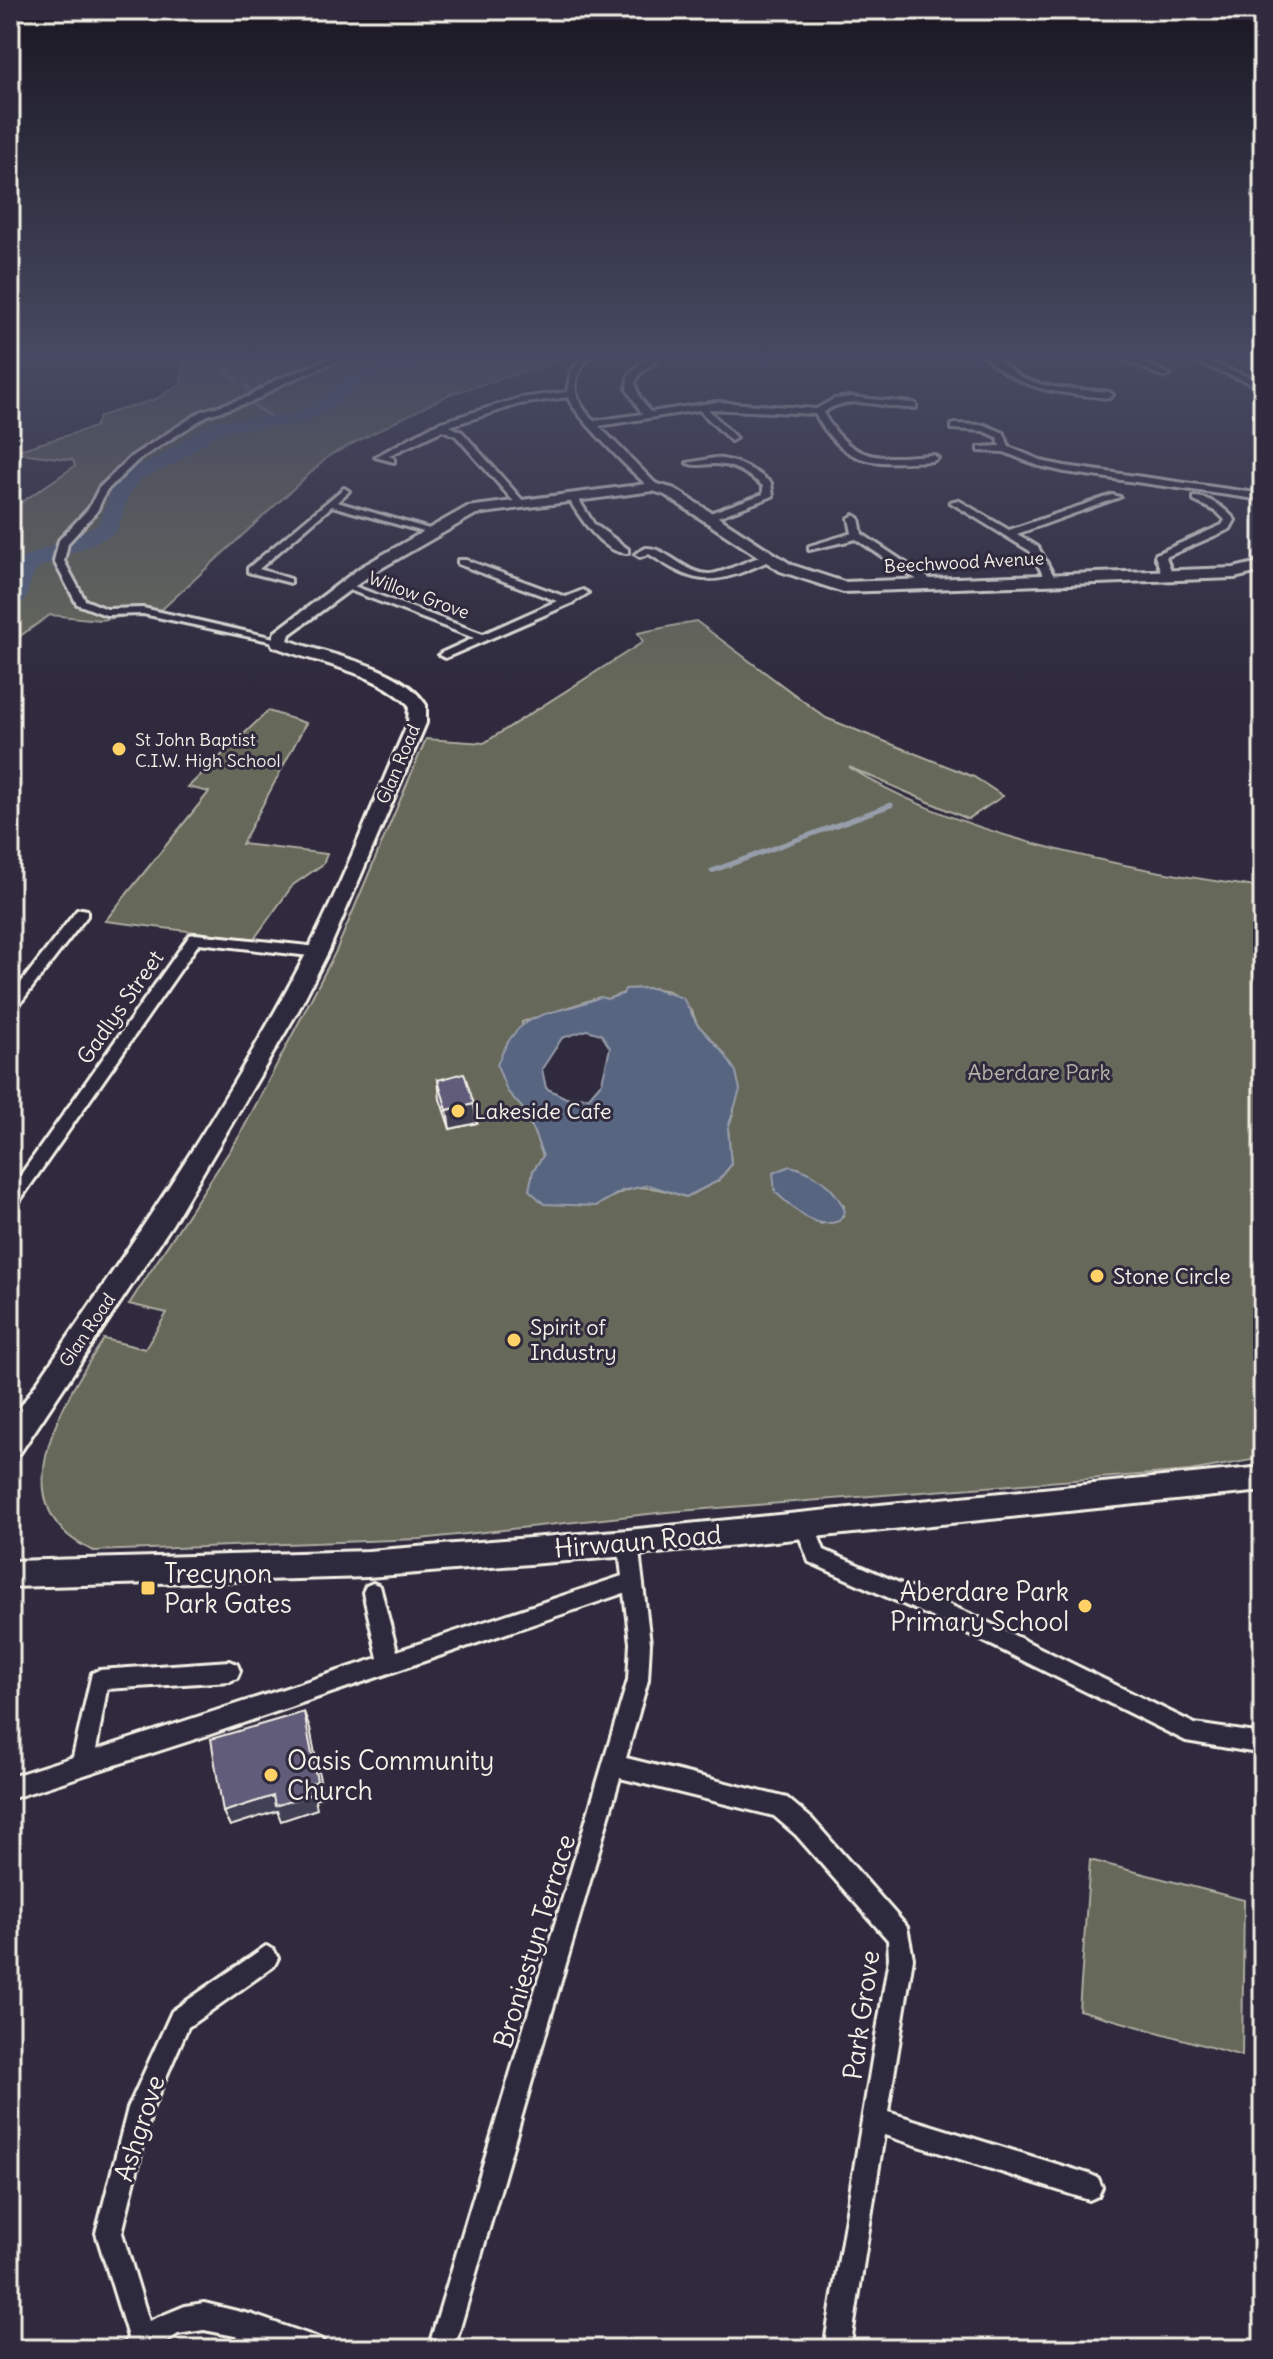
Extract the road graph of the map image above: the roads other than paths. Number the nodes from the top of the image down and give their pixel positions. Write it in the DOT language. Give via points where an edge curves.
graph roads {
  1 [pos="128,466"];
  2 [pos="487,466"];
  3 [pos="633,466"];
  4 [pos="745,466"];
  5 [pos="1052,466"];
  6 [pos="654,487"];
  7 [pos="344,491"];
  8 [pos="1115,497"];
  9 [pos="1263,497"];
  10 [pos="574,499"];
  11 [pos="1197,499"];
  12 [pos="955,502"];
  13 [pos="331,503"];
  14 [pos="520,503"];
  15 [pos="708,517"];
  16 [pos="854,518"];
  17 [pos="431,531"];
  18 [pos="1011,533"];
  19 [pos="857,535"];
  20 [pos="813,548"];
  21 [pos="624,551"];
  22 [pos="640,554"];
  23 [pos="769,557"];
  24 [pos="462,562"];
  25 [pos="1263,566"];
  26 [pos="1168,576"];
  27 [pos="1050,578"];
  28 [pos="287,581"];
  29 [pos="932,585"];
  30 [pos="344,586"];
  31 [pos="583,593"];
  32 [pos="568,601"];
  33 [pos="481,637"];
  34 [pos="279,642"];
  35 [pos="445,655"];
  36 [pos="82,913"];
  37 [pos="318,952"];
  38 [pos="10,1007"];
  39 [pos="10,1202"];
  40 [pos="10,1445"];
  41 [pos="1260,1485"];
  42 [pos="805,1525"];
  43 [pos="628,1543"];
  44 [pos="10,1574"];
  45 [pos="633,1581"];
  46 [pos="373,1592"];
  47 [pos="390,1664"];
  48 [pos="230,1671"];
  49 [pos="1263,1744"];
  50 [pos="82,1766"];
  51 [pos="614,1766"];
  52 [pos="10,1788"];
  53 [pos="266,1958"];
  54 [pos="874,2120"];
  55 [pos="1089,2187"];
  56 [pos="138,2345"];
  57 [pos="313,2349"];
  58 [pos="441,2349"];
  59 [pos="837,2349"];
  1 -- 34 [label="street, Glan Road" via="102,490 93,509 63,542 59,561 81,602 106,612 143,611"];
  2 -- 14 [label="street"];
  3 -- 6 [label="street"];
  4 -- 15 [label="street" via="768,485 768,496"];
  5 -- 9 [label="street"];
  6 -- 10 [label="street"];
  6 -- 15 [label="street, Beechwood Avenue"];
  7 -- 13 [label="street"];
  8 -- 18 [label="street" via="1096,499"];
  10 -- 14 [label="street"];
  10 -- 21 [label="street" via="590,526"];
  11 -- 26 [label="street" via="1213,502 1228,515 1226,527 1160,556"];
  12 -- 18 [label="street"];
  13 -- 17 [label="street"];
  13 -- 28 [label="street" via="252,570"];
  14 -- 17 [label="street" via="472,510"];
  15 -- 23 [label="street, Beechwood Avenue"];
  16 -- 19 [label="street"];
  17 -- 30 [label="street"];
  18 -- 27 [label="street" via="1034,549"];
  19 -- 20 [label="street"];
  19 -- 29 [label="street"];
  22 -- 23 [label="street" via="650,550 691,577 706,579"];
  23 -- 29 [label="street, Beechwood Avenue" via="843,587"];
  24 -- 32 [label="street"];
  25 -- 26 [label="street, Beechwood Avenue"];
  26 -- 27 [label="street, Beechwood Avenue"];
  27 -- 29 [label="street, Beechwood Avenue"];
  30 -- 33 [label="street, Willow Grove"];
  30 -- 34 [label="street" via="283,632"];
  31 -- 32 [label="street, Willow Grove"];
  32 -- 33 [label="street, Willow Grove"];
  33 -- 35 [label="street, Willow Grove"];
  34 -- 37 [label="street, Glan Road" via="396,686 420,709"];
  36 -- 38 [label="street"];
  37 -- 39 [label="street, Gadlys Street" via="195,938"];
  37 -- 40 [label="street, Glan Road" via="211,1140"];
  41 -- 42 [label="street, Hirwaun Road"];
  42 -- 43 [label="street, Hirwaun Road"];
  42 -- 49 [label="street" via="816,1556 970,1624 1193,1734"];
  43 -- 44 [label="street, Hirwaun Road" via="368,1564"];
  43 -- 45 [label="street, Broniestyn Terrace"];
  45 -- 47 [label="street"];
  45 -- 51 [label="street, Broniestyn Terrace" via="638,1680"];
  46 -- 47 [label="street"];
  47 -- 50 [label="street"];
  48 -- 50 [label="street" via="99,1680"];
  50 -- 52 [label="street"];
  51 -- 54 [label="street, Park Grove" via="779,1806 804,1827 899,1935 901,1958"];
  51 -- 58 [label="street, Broniestyn Terrace"];
  53 -- 56 [label="street, Ashgrove" via="180,2019 140,2108 109,2233 128,2286"];
  54 -- 55 [label="street"];
  54 -- 59 [label="street, Park Grove"];
  56 -- 57 [label="street, Ashgrove" via="151,2333 195,2316 260,2330"];
}
